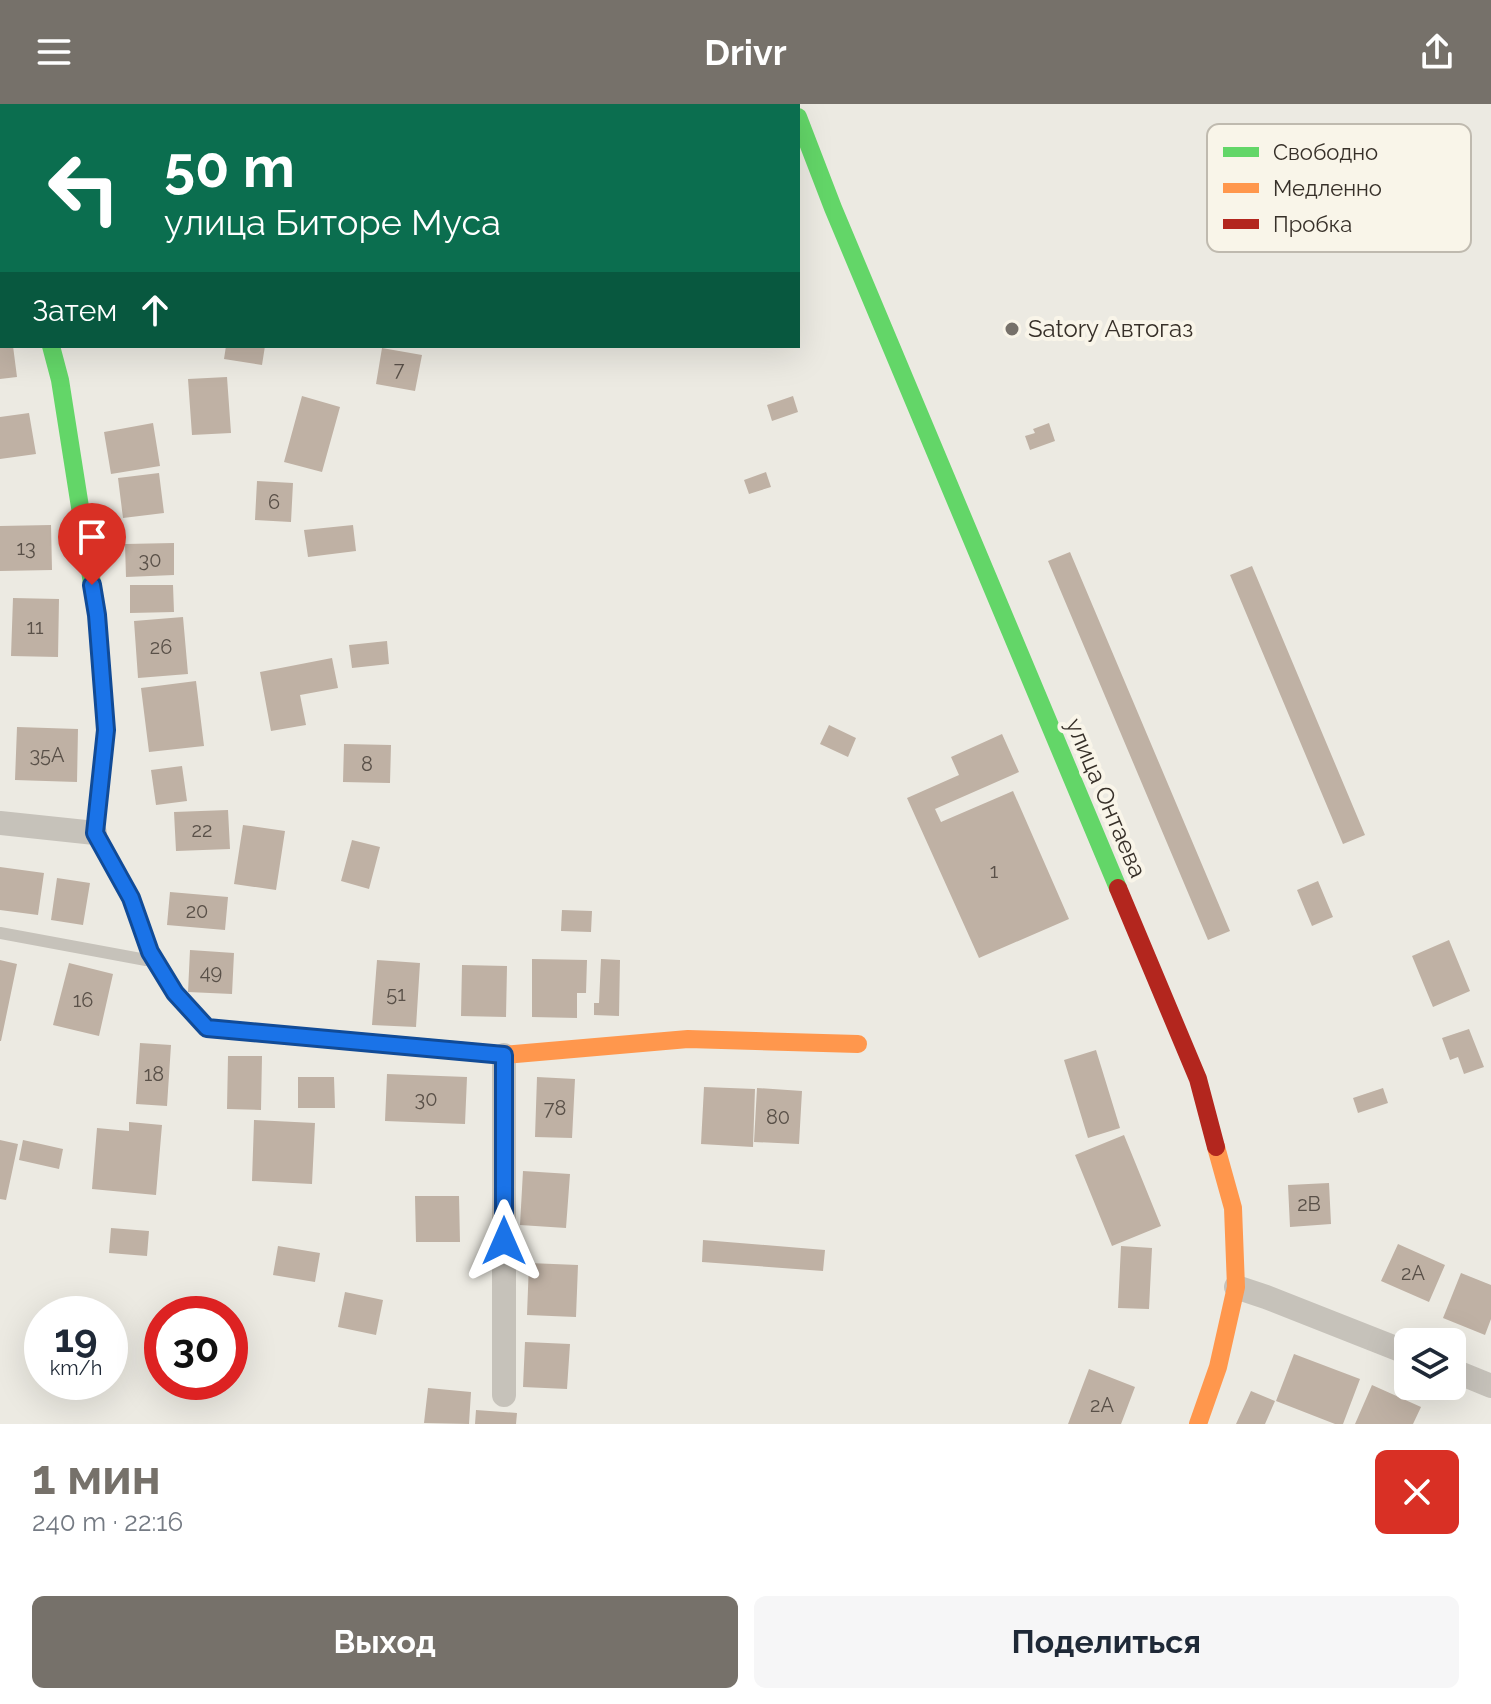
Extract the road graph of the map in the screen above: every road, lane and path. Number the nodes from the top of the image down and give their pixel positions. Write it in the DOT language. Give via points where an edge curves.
graph roads {
  1 [pos="800,122"];
  2 [pos="52,348"];
  3 [pos="0,823"];
  4 [pos="95,833"];
  5 [pos="0,933"];
  6 [pos="153,957"];
  7 [pos="858,1044"];
  8 [pos="504,1055"];
  9 [pos="1236,1287"];
  10 [pos="1394,1347"];
  11 [pos="1466,1376"];
  12 [pos="1491,1386"];
  13 [pos="504,1395"];
  14 [pos="1198,1424"];
  1 -- 9 [label="main road, улица Онтаева" via="1198,1079 1233,1208"];
  2 -- 4 [label="main road" via="97,615 106,730"];
  3 -- 4 [label="street"];
  4 -- 6 [label="main road" via="131,898"];
  5 -- 6 [label="lane"];
  6 -- 8 [label="main road" via="175,993 207,1028"];
  7 -- 8 [label="main road" via="688,1039"];
  8 -- 13 [label="street"];
  9 -- 10 [label="street"];
  9 -- 14 [label="main road, улица Онтаева" via="1218,1367"];
  11 -- 12 [label="street"];
}
